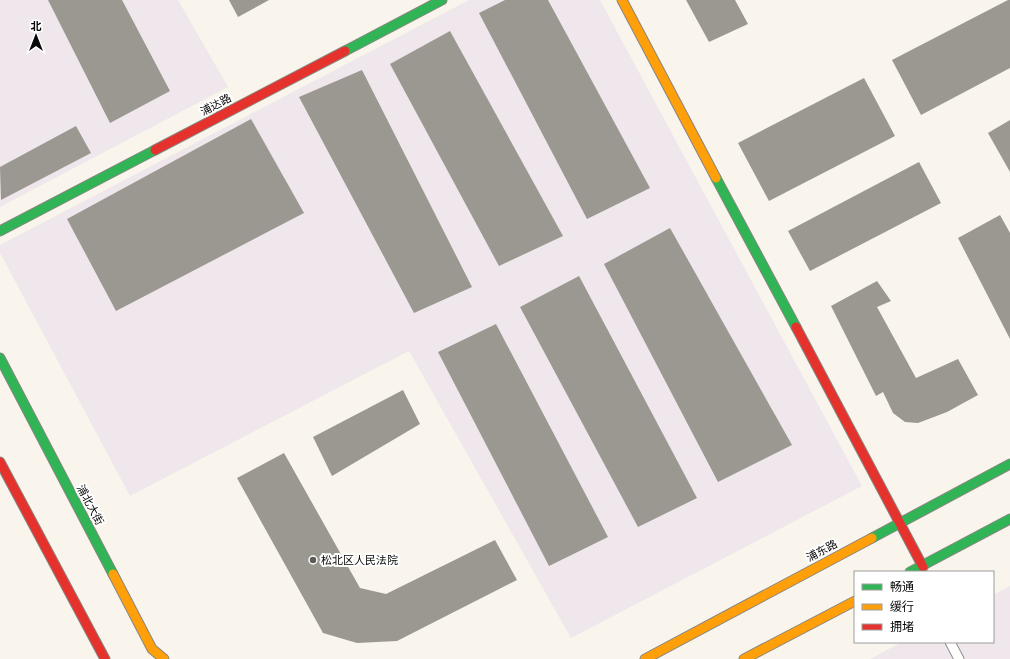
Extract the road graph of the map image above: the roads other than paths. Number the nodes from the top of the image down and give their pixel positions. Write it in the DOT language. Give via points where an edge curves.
graph roads {
  1 [pos="442,0"];
  2 [pos="622,0"];
  3 [pos="0,231"];
  4 [pos="0,358"];
  5 [pos="0,462"];
  6 [pos="1010,464"];
  7 [pos="1010,519"];
  8 [pos="899,522"];
  9 [pos="922,567"];
  10 [pos="913,571"];
  11 [pos="854,602"];
  12 [pos="951,643"];
  13 [pos="105,659"];
  14 [pos="164,659"];
  15 [pos="645,659"];
  16 [pos="744,659"];
  17 [pos="959,659"];
  1 -- 3 [label="main road, 浦达路"];
  2 -- 8 [label="main road"];
  4 -- 14 [label="main road, 浦北大街" via="152,649"];
  5 -- 13 [label="main road"];
  6 -- 8 [label="main road, 浦东路"];
  7 -- 9 [label="main road"];
  8 -- 9 [label="main road"];
  8 -- 15 [label="main road, 浦东路"];
  9 -- 10 [label="main road"];
  11 -- 16 [label="main road"];
  12 -- 17 [label="lane"];
}
